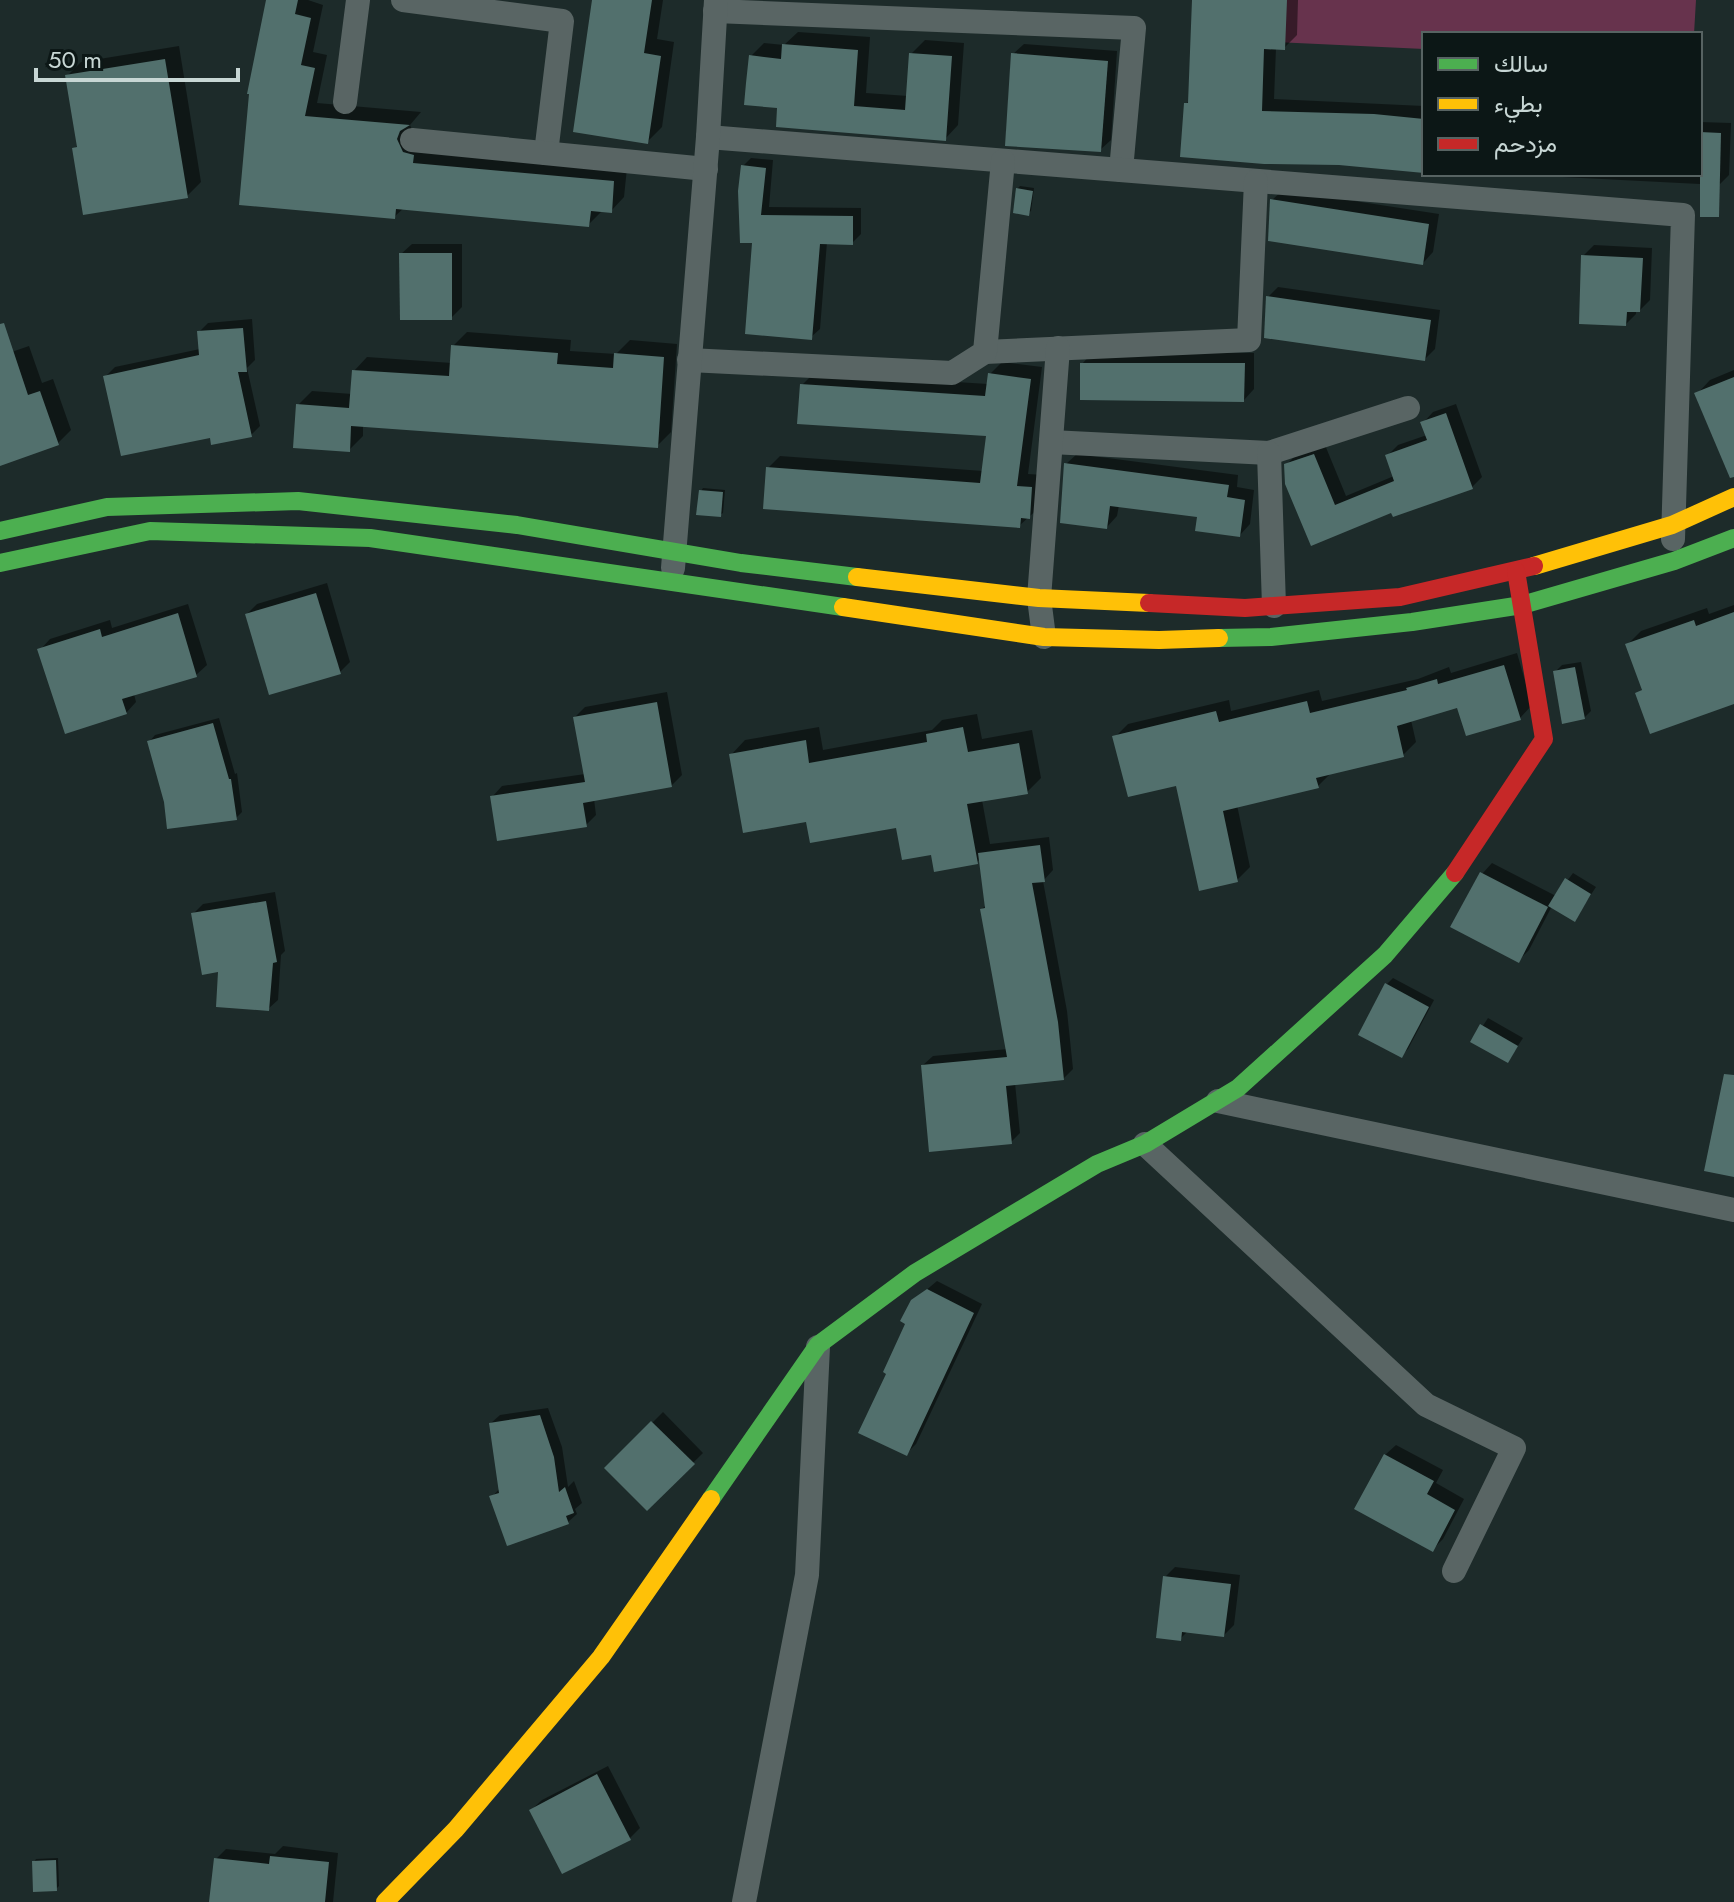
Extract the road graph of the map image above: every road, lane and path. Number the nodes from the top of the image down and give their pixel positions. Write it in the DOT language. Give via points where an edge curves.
graph roads {
  1 [pos="358,0"];
  2 [pos="403,0"];
  3 [pos="715,6"];
  4 [pos="345,102"];
  5 [pos="708,137"];
  6 [pos="412,140"];
  7 [pos="546,153"];
  8 [pos="1003,161"];
  9 [pos="706,169"];
  10 [pos="1121,170"];
  11 [pos="1256,181"];
  12 [pos="1058,348"];
  13 [pos="985,352"];
  14 [pos="689,360"];
  15 [pos="1408,408"];
  16 [pos="1051,442"];
  17 [pos="1269,453"];
  18 [pos="1734,497"];
  19 [pos="1672,525"];
  20 [pos="0,531"];
  21 [pos="1734,538"];
  22 [pos="673,551"];
  23 [pos="1674,561"];
  24 [pos="0,563"];
  25 [pos="1516,571"];
  26 [pos="674,582"];
  27 [pos="1039,598"];
  28 [pos="1522,605"];
  29 [pos="1274,606"];
  30 [pos="1044,637"];
  31 [pos="1218,1101"];
  32 [pos="1145,1144"];
  33 [pos="1734,1210"];
  34 [pos="818,1345"];
  35 [pos="1454,1571"];
  36 [pos="385,1902"];
  37 [pos="744,1902"];
  1 -- 4 [label="street"];
  2 -- 7 [label="street" via="562,21"];
  3 -- 5 [label="street"];
  3 -- 10 [label="street" via="1134,28"];
  5 -- 8 [label="street"];
  5 -- 9 [label="street"];
  6 -- 7 [label="street"];
  7 -- 9 [label="street"];
  8 -- 10 [label="street"];
  8 -- 13 [label="street"];
  9 -- 14 [label="street"];
  10 -- 11 [label="street"];
  11 -- 12 [label="street" via="1249,340"];
  11 -- 19 [label="street" via="1683,215"];
  12 -- 13 [label="street"];
  12 -- 16 [label="street"];
  13 -- 14 [label="street" via="952,373"];
  14 -- 22 [label="street"];
  15 -- 17 [label="street"];
  16 -- 17 [label="street"];
  16 -- 27 [label="street"];
  17 -- 29 [label="street"];
  18 -- 19 [label="main road"];
  19 -- 23 [label="street"];
  19 -- 25 [label="main road"];
  20 -- 22 [label="main road" via="107,507 298,501 517,525"];
  21 -- 23 [label="main road"];
  22 -- 26 [label="street"];
  22 -- 27 [label="main road"];
  23 -- 28 [label="main road"];
  24 -- 26 [label="main road" via="150,531 370,538"];
  25 -- 28 [label="main road"];
  25 -- 29 [label="main road" via="1400,597"];
  26 -- 30 [label="main road"];
  27 -- 29 [label="main road"];
  27 -- 30 [label="street"];
  28 -- 30 [label="main road" via="1271,637"];
  28 -- 31 [label="main road" via="1544,739 1437,898 1385,955"];
  31 -- 32 [label="main road"];
  31 -- 33 [label="street"];
  32 -- 34 [label="main road" via="1097,1164 915,1273"];
  32 -- 35 [label="street" via="1426,1405 1514,1448"];
  34 -- 36 [label="main road" via="601,1657 456,1829"];
  34 -- 37 [label="street" via="807,1575"];
}
